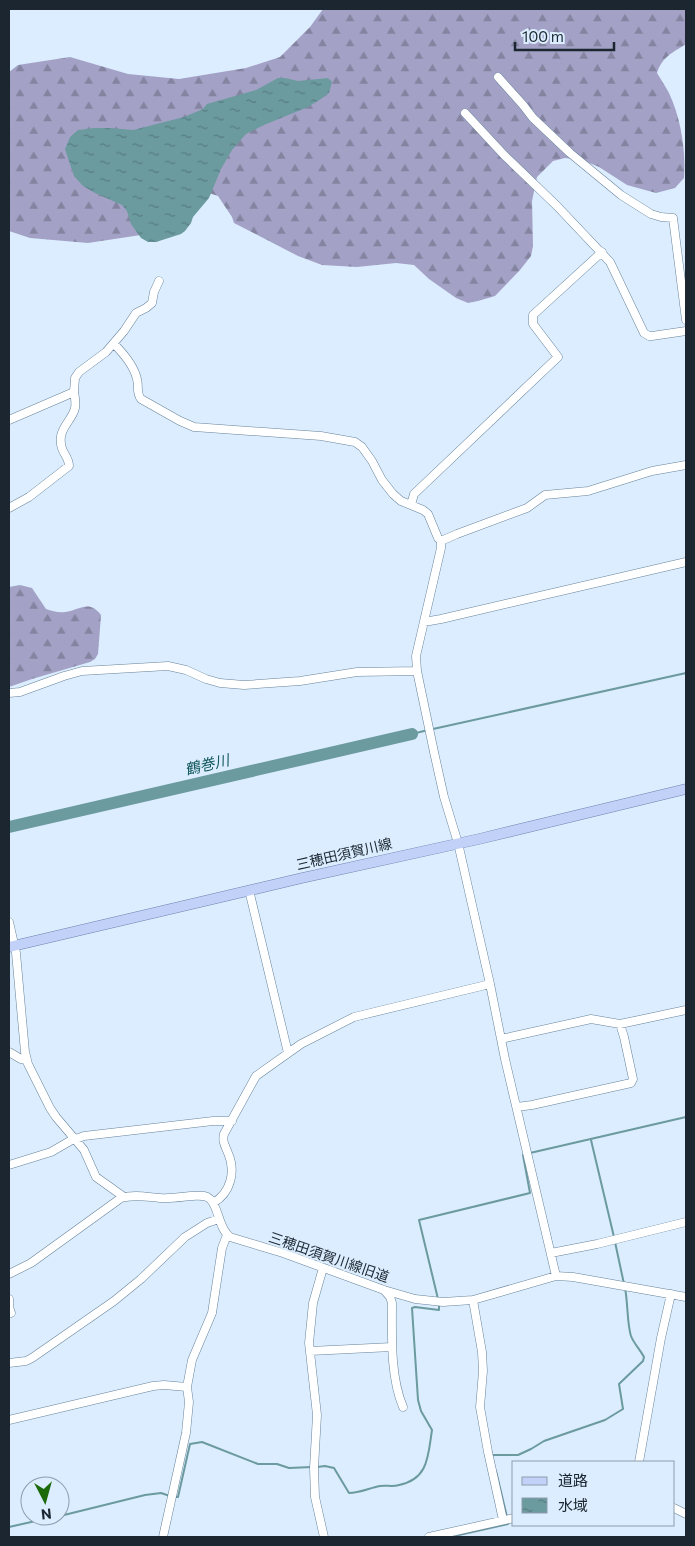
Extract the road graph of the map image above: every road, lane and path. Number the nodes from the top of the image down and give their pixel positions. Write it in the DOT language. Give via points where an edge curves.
graph roads {
  1 [pos="498,77"];
  2 [pos="466,113"];
  3 [pos="602,252"];
  4 [pos="160,282"];
  5 [pos="686,320"];
  6 [pos="686,331"];
  7 [pos="114,344"];
  8 [pos="74,392"];
  9 [pos="9,420"];
  10 [pos="686,465"];
  11 [pos="411,505"];
  12 [pos="9,508"];
  13 [pos="441,541"];
  14 [pos="686,562"];
  15 [pos="424,622"];
  16 [pos="417,671"];
  17 [pos="9,693"];
  18 [pos="686,789"];
  19 [pos="458,843"];
  20 [pos="249,890"];
  21 [pos="9,922"];
  22 [pos="12,947"];
  23 [pos="490,984"];
  24 [pos="686,1010"];
  25 [pos="620,1024"];
  26 [pos="501,1039"];
  27 [pos="9,1052"];
  28 [pos="288,1053"];
  29 [pos="26,1060"];
  30 [pos="517,1107"];
  31 [pos="232,1121"];
  32 [pos="74,1139"];
  33 [pos="9,1165"];
  34 [pos="124,1197"];
  35 [pos="213,1203"];
  36 [pos="219,1220"];
  37 [pos="686,1222"];
  38 [pos="226,1235"];
  39 [pos="551,1253"];
  40 [pos="323,1268"];
  41 [pos="9,1274"];
  42 [pos="556,1276"];
  43 [pos="384,1290"];
  44 [pos="671,1294"];
  45 [pos="686,1297"];
  46 [pos="9,1300"];
  47 [pos="473,1300"];
  48 [pos="11,1313"];
  49 [pos="392,1347"];
  50 [pos="310,1351"];
  51 [pos="9,1363"];
  52 [pos="187,1387"];
  53 [pos="403,1407"];
  54 [pos="9,1420"];
  55 [pos="639,1461"];
  56 [pos="512,1518"];
  57 [pos="503,1520"];
  58 [pos="163,1537"];
  59 [pos="324,1537"];
  60 [pos="429,1537"];
  1 -- 5 [label="street" via="533,118 622,195 651,214 673,218"];
  2 -- 3 [label="street"];
  3 -- 6 [label="street" via="613,266 646,335"];
  3 -- 11 [label="street" via="533,315 533,324 558,357 414,494"];
  4 -- 7 [label="street" via="152,303 136,313"];
  7 -- 8 [label="street" via="79,372"];
  7 -- 11 [label="street" via="137,377 141,399 180,421 194,426 321,436 355,442 372,461 390,491"];
  8 -- 9 [label="street"];
  8 -- 12 [label="street" via="75,410 61,438 61,448 69,466 29,498"];
  10 -- 13 [label="street" via="652,471 588,491 544,496 521,510"];
  11 -- 13 [label="street" via="428,514"];
  13 -- 15 [label="street"];
  14 -- 15 [label="street"];
  15 -- 16 [label="street" via="416,656"];
  16 -- 17 [label="street" via="357,672 244,685 220,683 168,666 82,671"];
  16 -- 19 [label="street" via="444,797"];
  18 -- 19 [label="main road, 三穂田須賀川線"];
  19 -- 20 [label="main road, 三穂田須賀川線"];
  19 -- 23 [label="street"];
  20 -- 22 [label="main road, 三穂田須賀川線"];
  20 -- 28 [label="street"];
  21 -- 22 [label="street"];
  22 -- 29 [label="street" via="20,985"];
  23 -- 26 [label="street"];
  23 -- 28 [label="street" via="354,1017"];
  24 -- 25 [label="street"];
  25 -- 26 [label="street" via="592,1019"];
  25 -- 30 [label="street" via="633,1079 631,1083"];
  26 -- 30 [label="street"];
  27 -- 29 [label="street"];
  28 -- 31 [label="street" via="256,1076"];
  29 -- 32 [label="street" via="53,1113"];
  30 -- 39 [label="street"];
  31 -- 32 [label="street"];
  31 -- 35 [label="street" via="223,1140 230,1161 231,1180 226,1192"];
  32 -- 33 [label="street" via="51,1152"];
  32 -- 34 [label="street" via="84,1150 98,1180"];
  34 -- 35 [label="street" via="202,1195"];
  34 -- 41 [label="street" via="31,1263"];
  35 -- 36 [label="street"];
  36 -- 38 [label="street"];
  36 -- 51 [label="street" via="184,1237 142,1280 32,1358"];
  37 -- 39 [label="street"];
  38 -- 40 [label="street, 三穂田須賀川線旧道"];
  38 -- 52 [label="street" via="212,1313 192,1360"];
  39 -- 42 [label="street"];
  40 -- 43 [label="street, 三穂田須賀川線旧道"];
  40 -- 50 [label="street" via="313,1303"];
  42 -- 44 [label="street, 三穂田須賀川線旧道"];
  42 -- 47 [label="street, 三穂田須賀川線旧道"];
  43 -- 47 [label="street, 三穂田須賀川線旧道" via="415,1299 443,1302"];
  43 -- 49 [label="street" via="392,1303"];
  44 -- 45 [label="street, 三穂田須賀川線旧道"];
  44 -- 55 [label="street"];
  46 -- 48 [label="street"];
  47 -- 57 [label="street" via="482,1352 480,1407"];
  49 -- 50 [label="street"];
  49 -- 53 [label="street"];
  50 -- 59 [label="street" via="317,1415 315,1497"];
  52 -- 54 [label="street" via="153,1386"];
  52 -- 58 [label="street" via="186,1433"];
  56 -- 57 [label="street"];
  57 -- 60 [label="street"];
}
